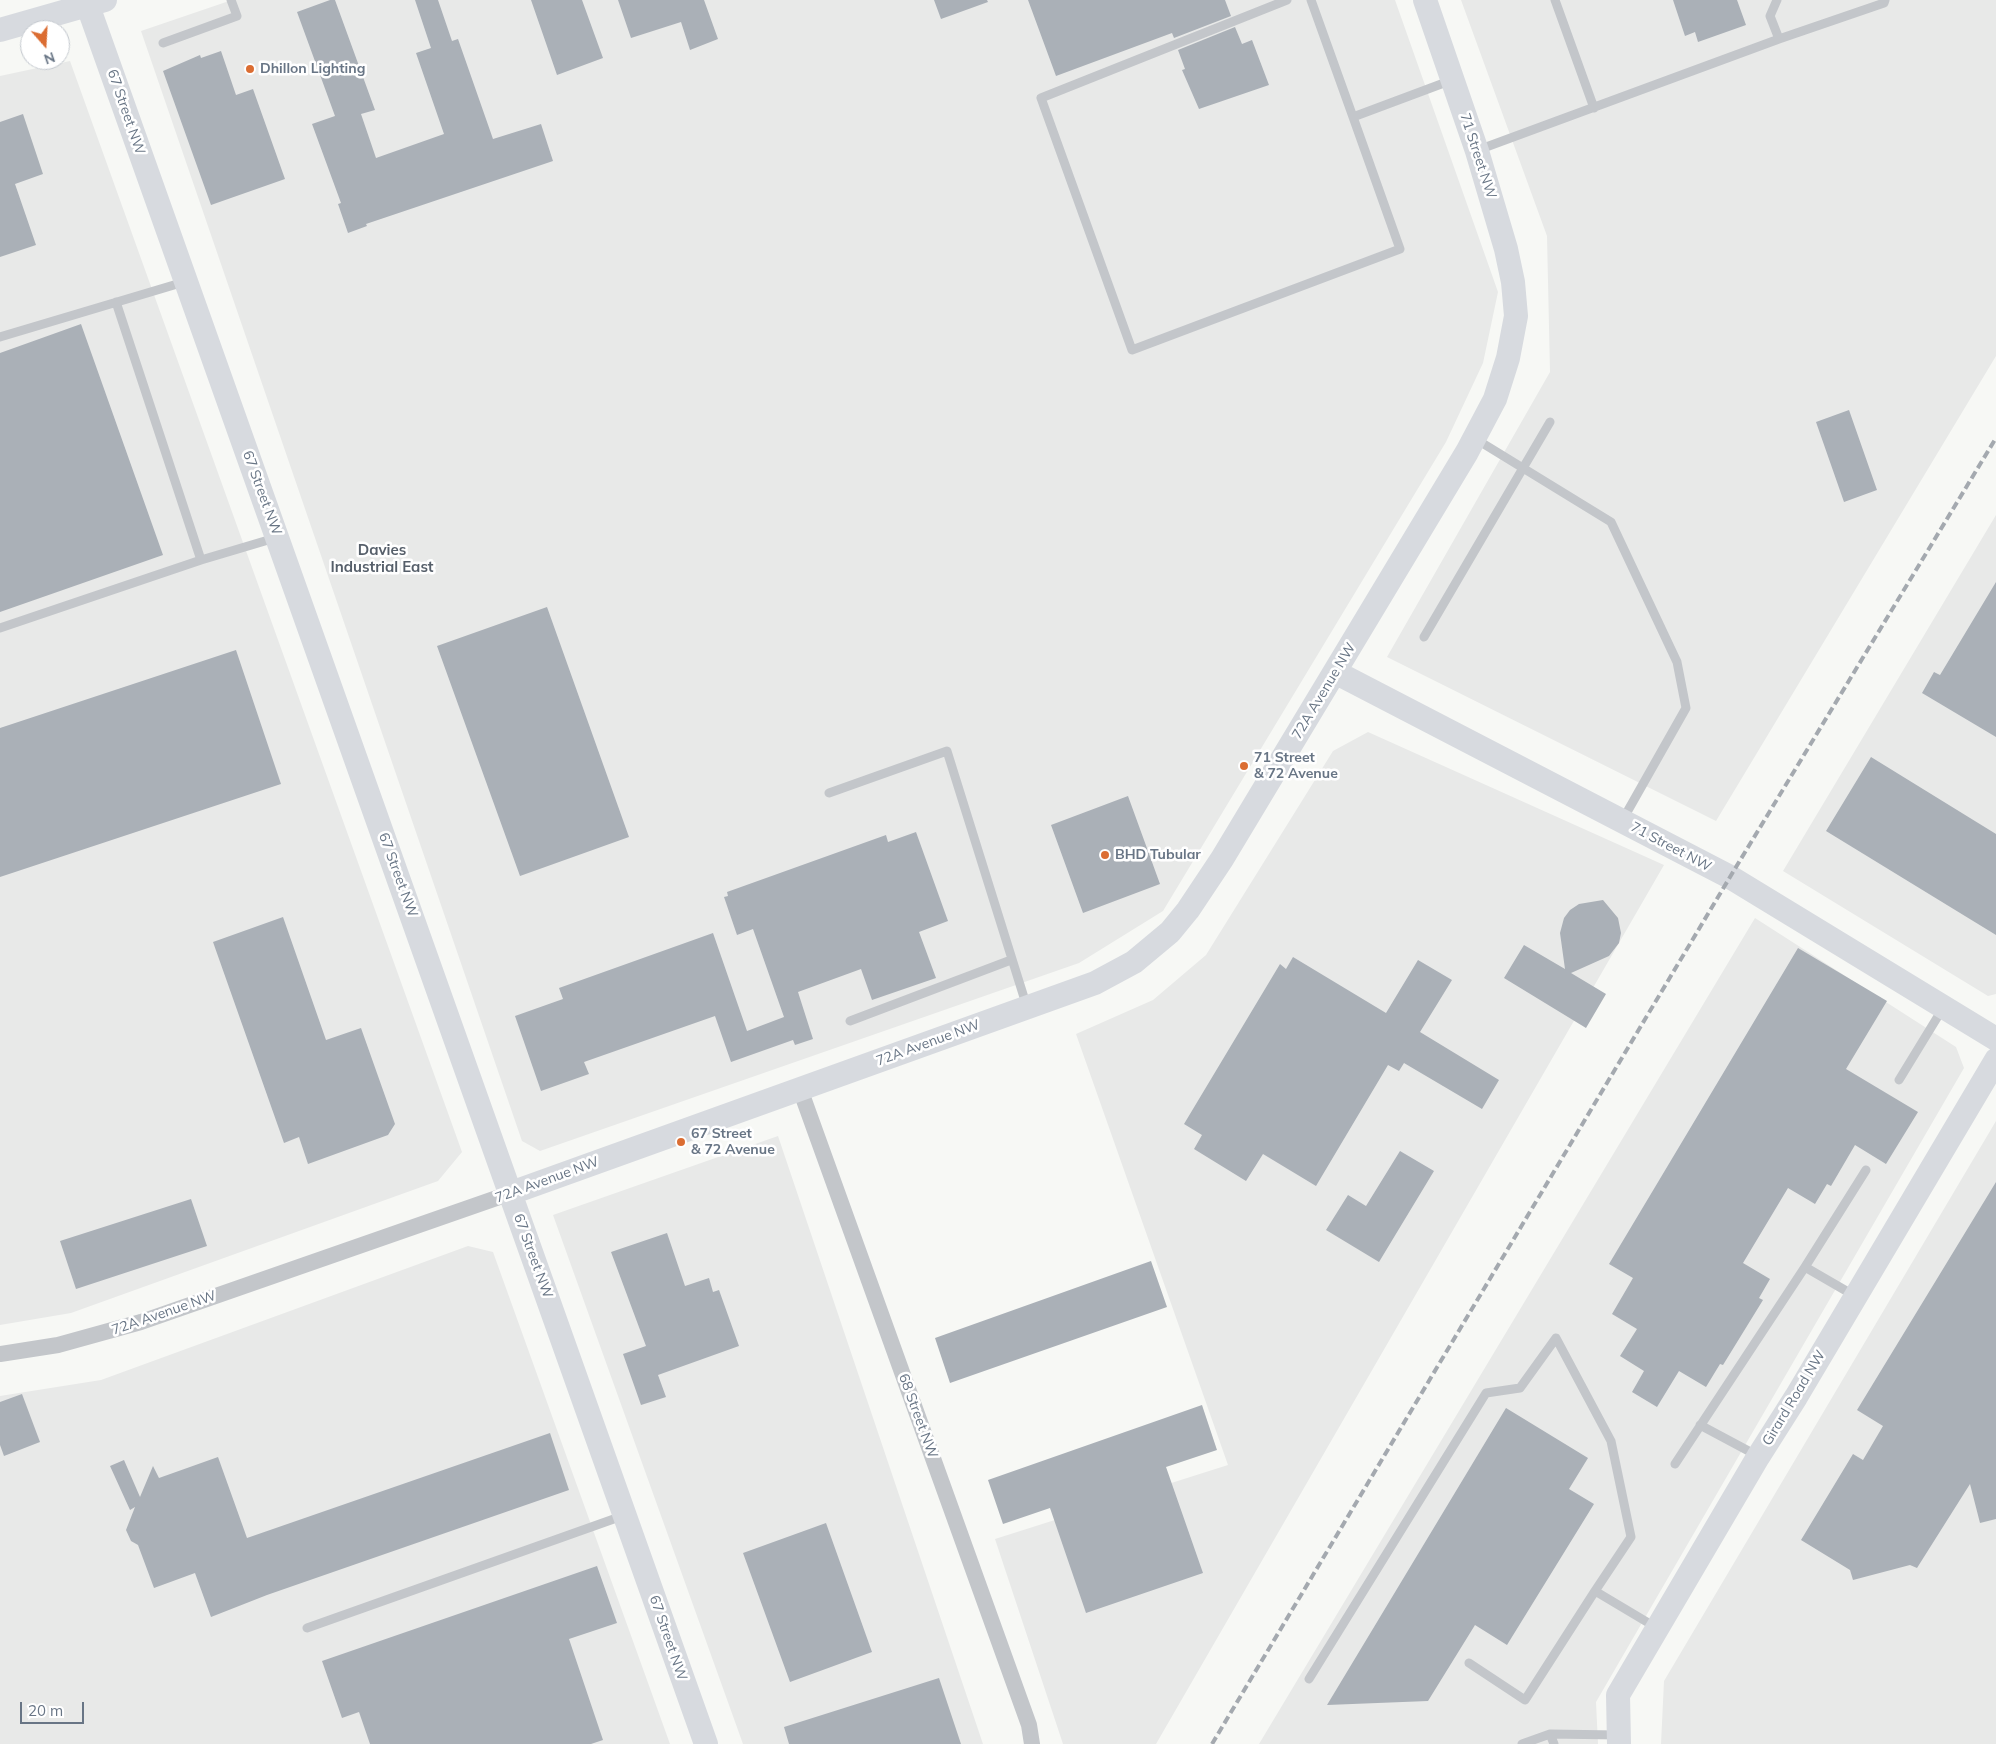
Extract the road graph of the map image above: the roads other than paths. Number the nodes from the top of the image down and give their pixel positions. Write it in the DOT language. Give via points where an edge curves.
graph roads {
  1 [pos="231,0"];
  2 [pos="1287,0"];
  3 [pos="1311,0"];
  4 [pos="1426,0"];
  5 [pos="1555,0"];
  6 [pos="1777,0"];
  7 [pos="1885,0"];
  8 [pos="97,3"];
  9 [pos="0,30"];
  10 [pos="1779,40"];
  11 [pos="163,43"];
  12 [pos="1453,79"];
  13 [pos="1594,108"];
  14 [pos="1352,117"];
  15 [pos="1477,151"];
  16 [pos="186,282"];
  17 [pos="116,302"];
  18 [pos="1516,316"];
  19 [pos="0,337"];
  20 [pos="1550,422"];
  21 [pos="1474,438"];
  22 [pos="1523,469"];
  23 [pos="278,538"];
  24 [pos="201,560"];
  25 [pos="0,628"];
  26 [pos="1424,637"];
  27 [pos="1335,672"];
  28 [pos="829,793"];
  29 [pos="1622,822"];
  30 [pos="1011,960"];
  31 [pos="1027,1007"];
  32 [pos="1943,1008"];
  33 [pos="850,1021"];
  34 [pos="1996,1039"];
  35 [pos="1996,1060"];
  36 [pos="1899,1080"];
  37 [pos="800,1090"];
  38 [pos="1866,1170"];
  39 [pos="511,1193"];
  40 [pos="1806,1267"];
  41 [pos="1855,1297"];
  42 [pos="0,1354"];
  43 [pos="1700,1425"];
  44 [pos="1758,1456"];
  45 [pos="1675,1464"];
  46 [pos="625,1515"];
  47 [pos="1595,1591"];
  48 [pos="307,1628"];
  49 [pos="1658,1628"];
  50 [pos="1468,1663"];
  51 [pos="1309,1678"];
  52 [pos="1550,1734"];
  53 [pos="1619,1740"];
  54 [pos="706,1744"];
  55 [pos="1032,1744"];
  56 [pos="1522,1744"];
  57 [pos="1554,1744"];
  1 -- 11 [label="lane" via="237,16"];
  2 -- 14 [label="lane" via="1041,98 1132,350 1400,249"];
  3 -- 14 [label="lane"];
  4 -- 12 [label="street, 71 Street NW"];
  5 -- 13 [label="lane"];
  6 -- 10 [label="lane" via="1770,16"];
  7 -- 10 [label="lane"];
  8 -- 9 [label="street"];
  8 -- 16 [label="street, 67 Street NW"];
  10 -- 13 [label="lane"];
  12 -- 14 [label="lane"];
  12 -- 15 [label="street, 71 Street NW"];
  13 -- 15 [label="lane"];
  15 -- 18 [label="street, 71 Street NW" via="1506,249"];
  16 -- 17 [label="lane"];
  16 -- 23 [label="street, 67 Street NW"];
  17 -- 19 [label="lane"];
  17 -- 24 [label="lane"];
  18 -- 21 [label="street, 72A Avenue NW" via="1508,358 1495,399"];
  20 -- 22 [label="lane"];
  21 -- 22 [label="lane"];
  21 -- 27 [label="street, 72A Avenue NW"];
  22 -- 26 [label="lane"];
  22 -- 29 [label="lane" via="1611,522 1677,662 1686,708"];
  23 -- 24 [label="lane"];
  23 -- 39 [label="street, 67 Street NW"];
  24 -- 25 [label="lane"];
  27 -- 29 [label="street, 71 Street NW"];
  27 -- 31 [label="street, 72A Avenue NW" via="1222,859 1170,932 1134,962 1095,984"];
  28 -- 30 [label="lane" via="947,751"];
  29 -- 32 [label="street, 71 Street NW" via="1730,877"];
  30 -- 31 [label="lane"];
  30 -- 33 [label="lane"];
  31 -- 37 [label="street, 72A Avenue NW"];
  32 -- 34 [label="street, 71 Street NW"];
  32 -- 36 [label="lane"];
  35 -- 41 [label="street, Girard Road NW"];
  37 -- 39 [label="street, 72A Avenue NW"];
  37 -- 55 [label="street, 68 Street NW" via="1029,1725"];
  38 -- 40 [label="lane"];
  39 -- 42 [label="street, 72A Avenue NW" via="141,1322 58,1345"];
  39 -- 46 [label="street, 67 Street NW"];
  40 -- 41 [label="lane"];
  40 -- 43 [label="lane"];
  41 -- 44 [label="street, Girard Road NW"];
  43 -- 44 [label="lane"];
  43 -- 45 [label="lane"];
  44 -- 49 [label="street, Girard Road NW"];
  46 -- 48 [label="lane"];
  46 -- 54 [label="street, 67 Street NW"];
  47 -- 49 [label="lane"];
  47 -- 50 [label="lane" via="1525,1700"];
  47 -- 51 [label="lane" via="1631,1537 1611,1441 1556,1338 1520,1388 1486,1393"];
  49 -- 53 [label="street, Girard Road NW" via="1618,1696"];
  52 -- 53 [label="lane"];
  52 -- 56 [label="lane"];
  52 -- 57 [label="lane"];
}
